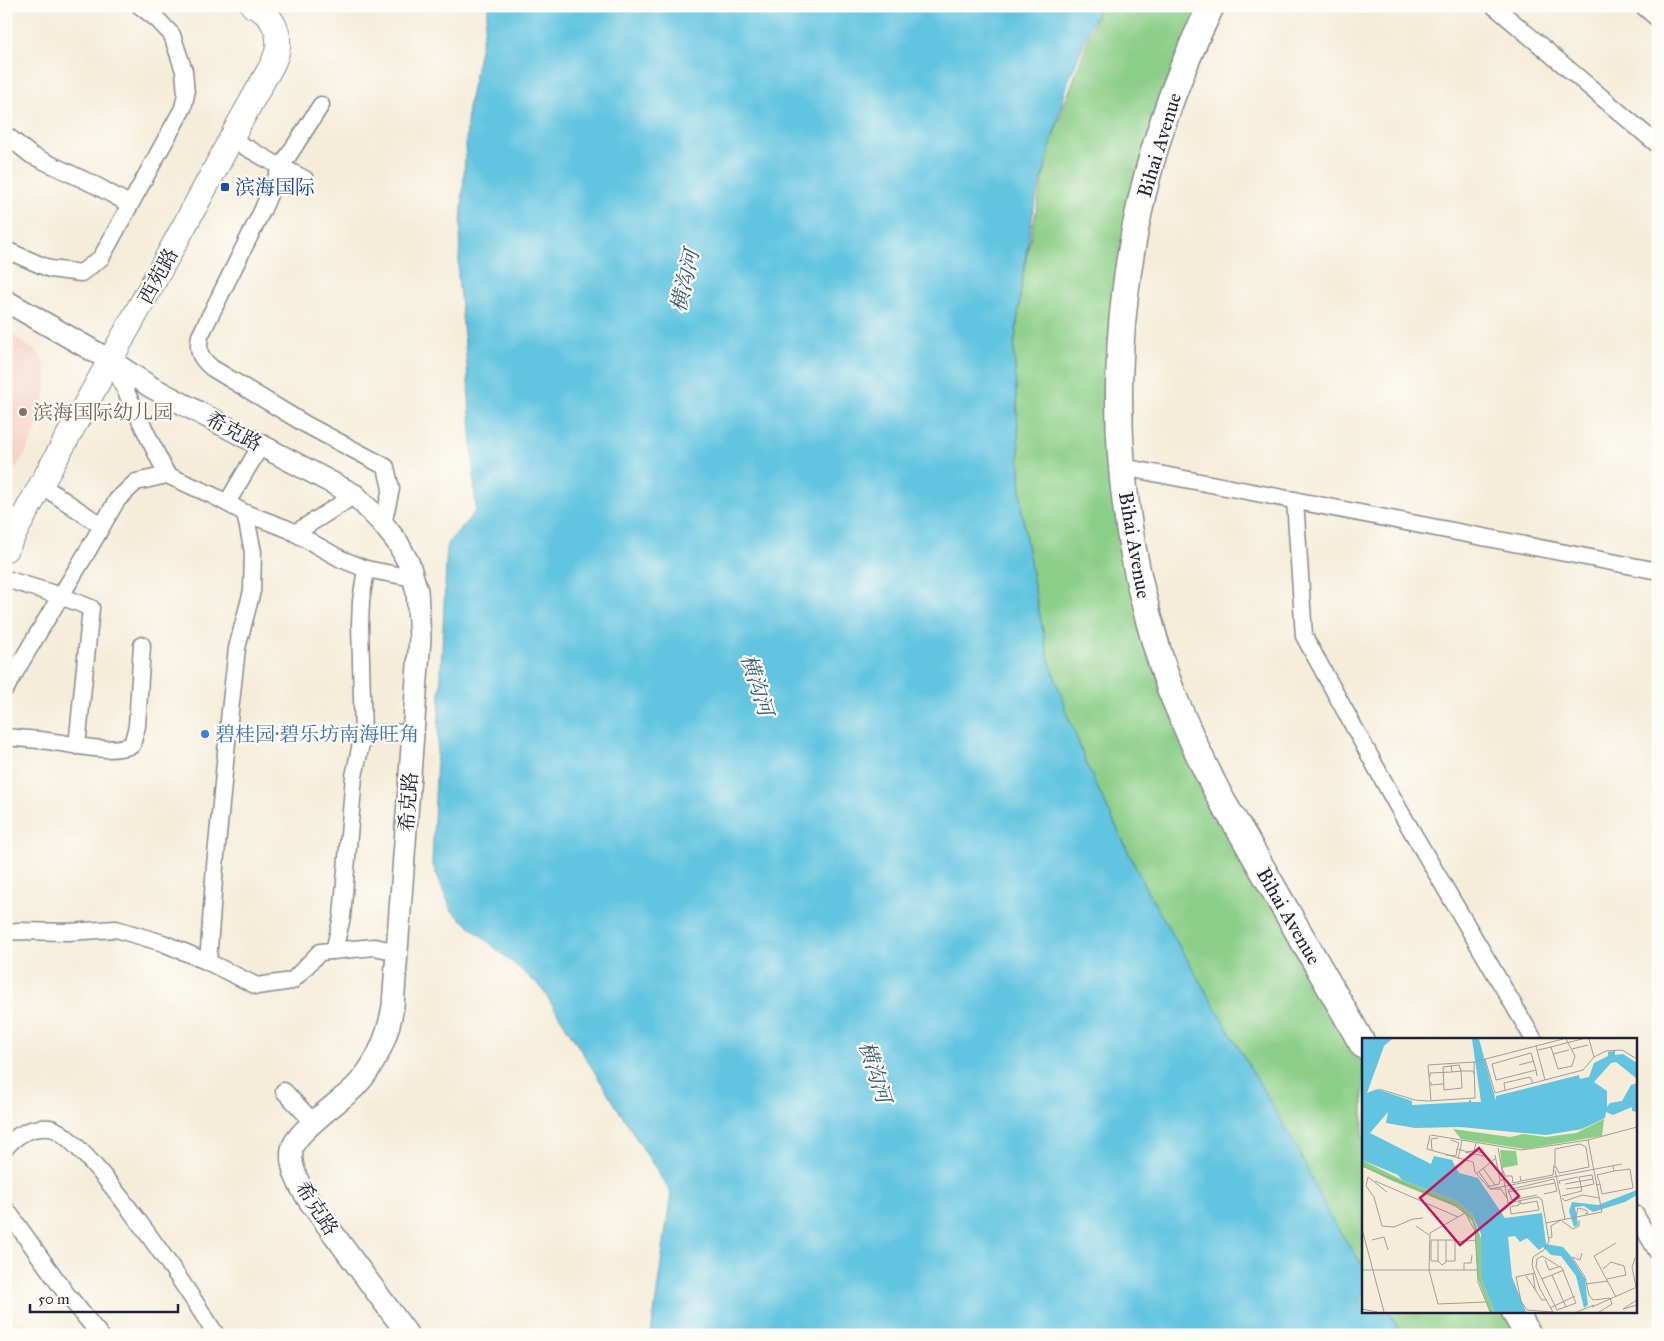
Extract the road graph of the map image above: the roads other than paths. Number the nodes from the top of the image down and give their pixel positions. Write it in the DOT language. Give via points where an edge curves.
graph roads {
  1 [pos="140,6"];
  2 [pos="253,6"];
  3 [pos="1211,6"];
  4 [pos="1223,6"];
  5 [pos="1494,6"];
  6 [pos="1643,6"];
  7 [pos="1658,19"];
  8 [pos="321,105"];
  9 [pos="6,135"];
  10 [pos="231,139"];
  11 [pos="1658,145"];
  12 [pos="281,167"];
  13 [pos="305,179"];
  14 [pos="129,204"];
  15 [pos="6,250"];
  16 [pos="6,301"];
  17 [pos="111,361"];
  18 [pos="261,446"];
  19 [pos="1133,469"];
  20 [pos="167,475"];
  21 [pos="41,485"];
  22 [pos="355,495"];
  23 [pos="1295,500"];
  24 [pos="227,503"];
  25 [pos="244,512"];
  26 [pos="383,524"];
  27 [pos="102,526"];
  28 [pos="295,533"];
  29 [pos="6,549"];
  30 [pos="366,569"];
  31 [pos="1658,572"];
  32 [pos="413,578"];
  33 [pos="6,580"];
  34 [pos="61,596"];
  35 [pos="142,645"];
  36 [pos="6,688"];
  37 [pos="413,732"];
  38 [pos="363,735"];
  39 [pos="6,737"];
  40 [pos="77,746"];
  41 [pos="6,933"];
  42 [pos="334,951"];
  43 [pos="397,952"];
  44 [pos="208,962"];
  45 [pos="1371,1038"];
  46 [pos="1533,1038"];
  47 [pos="1362,1043"];
  48 [pos="284,1091"];
  49 [pos="314,1122"];
  50 [pos="6,1147"];
  51 [pos="6,1209"];
  52 [pos="1636,1216"];
  53 [pos="1658,1253"];
  54 [pos="1516,1314"];
  55 [pos="1529,1314"];
  56 [pos="100,1335"];
  57 [pos="216,1335"];
  58 [pos="408,1335"];
  59 [pos="1528,1335"];
  60 [pos="1540,1335"];
  1 -- 14 [label="street" via="172,35 184,71 186,94 183,108"];
  2 -- 10 [label="main road, 西苑路" via="272,20 279,34 278,48 274,64"];
  3 -- 47 [label="main road, Bihai Avenue" via="1185,64 1160,133 1133,237 1119,366 1119,423 1128,520 1152,630 1187,728 1223,802"];
  4 -- 19 [label="main road, Bihai Avenue" via="1208,34 1177,114 1161,163 1140,250 1130,376"];
  5 -- 11 [label="street"];
  6 -- 7 [label="street"];
  8 -- 12 [label="street"];
  9 -- 14 [label="street" via="31,156"];
  10 -- 12 [label="street"];
  10 -- 17 [label="main road, 西苑路"];
  12 -- 13 [label="street"];
  12 -- 26 [label="street" via="200,336 201,359 305,424 386,467 391,489"];
  14 -- 15 [label="street" via="100,258 81,273 50,269"];
  16 -- 17 [label="street, 希克路"];
  17 -- 18 [label="street, 希克路" via="151,387"];
  17 -- 20 [label="street"];
  17 -- 21 [label="main road, 西苑路"];
  18 -- 22 [label="street, 希克路"];
  18 -- 24 [label="street"];
  19 -- 23 [label="street"];
  19 -- 45 [label="main road, Bihai Avenue" via="1140,530 1156,605 1198,727 1230,791"];
  20 -- 24 [label="street"];
  20 -- 27 [label="street" via="136,482 117,500"];
  21 -- 27 [label="street"];
  21 -- 29 [label="main road, 西苑路"];
  22 -- 26 [label="street, 希克路"];
  22 -- 28 [label="street"];
  23 -- 31 [label="street"];
  23 -- 46 [label="street" via="1304,636 1400,811"];
  24 -- 25 [label="street"];
  25 -- 28 [label="street"];
  25 -- 44 [label="street" via="253,552 252,591 238,648 230,711"];
  26 -- 32 [label="street, 希克路" via="398,543"];
  27 -- 34 [label="street"];
  28 -- 30 [label="street"];
  30 -- 32 [label="street"];
  30 -- 38 [label="street" via="360,625"];
  32 -- 37 [label="street, 希克路" via="420,638"];
  33 -- 34 [label="street"];
  34 -- 36 [label="street"];
  34 -- 40 [label="street" via="91,608"];
  35 -- 40 [label="street" via="137,726 132,745 121,749"];
  37 -- 38 [label="street"];
  37 -- 43 [label="street, 希克路"];
  38 -- 42 [label="street" via="354,776 342,917"];
  39 -- 40 [label="street"];
  41 -- 44 [label="street" via="116,929 164,943"];
  42 -- 43 [label="street" via="375,947"];
  42 -- 44 [label="street" via="320,952 292,981 257,986"];
  43 -- 49 [label="street, 希克路" via="393,1006 384,1044 354,1088"];
  48 -- 49 [label="street"];
  49 -- 58 [label="street, 希克路" via="292,1147 298,1182"];
  50 -- 57 [label="street" via="30,1129 51,1127 76,1144 125,1203"];
  51 -- 56 [label="street"];
  52 -- 53 [label="street"];
  54 -- 59 [label="main road"];
  55 -- 60 [label="main road"];
}
